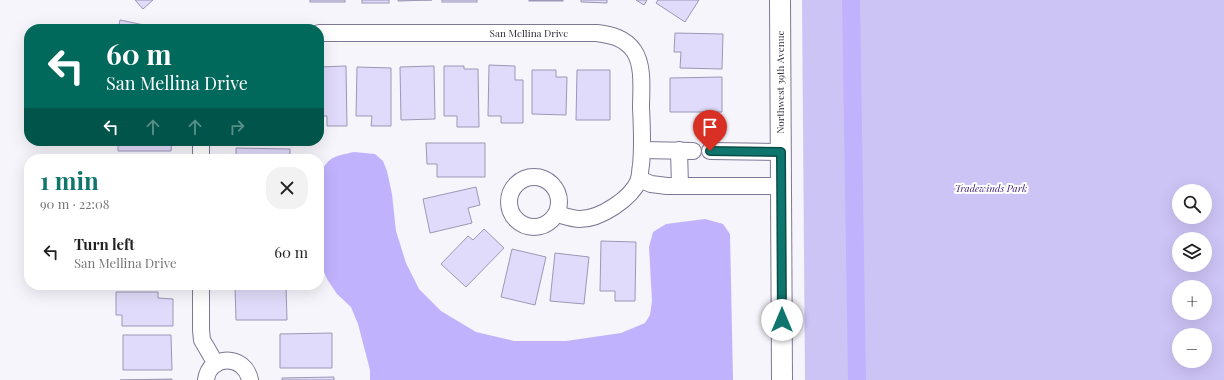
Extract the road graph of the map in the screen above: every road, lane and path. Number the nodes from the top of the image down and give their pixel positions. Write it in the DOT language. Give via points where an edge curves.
graph roads {
  1 [pos="780,0"];
  2 [pos="324,33"];
  3 [pos="642,150"];
  4 [pos="710,151"];
  5 [pos="781,152"];
  6 [pos="639,179"];
  7 [pos="680,186"];
  8 [pos="781,186"];
  9 [pos="557,214"];
  10 [pos="201,290"];
  11 [pos="216,364"];
  12 [pos="206,380"];
  13 [pos="250,380"];
  14 [pos="782,380"];
  1 -- 5 [label="street, Northwest 39th Avenue"];
  2 -- 3 [label="street, San Mellina Drive" via="613,35 634,51 640,65"];
  3 -- 6 [label="street, San Mellina Drive"];
  3 -- 7 [label="street" via="686,150"];
  4 -- 5 [label="street"];
  5 -- 8 [label="street, Northwest 39th Avenue"];
  6 -- 7 [label="street" via="651,184"];
  6 -- 9 [label="street, San Mellina Drive" via="634,190 623,200 594,217 581,219"];
  7 -- 8 [label="street"];
  8 -- 14 [label="street, Northwest 39th Avenue"];
  10 -- 11 [label="street" via="202,340"];
  11 -- 12 [label="street" via="210,369"];
  11 -- 13 [label="street" via="230,360 238,362 248,372"];
}
